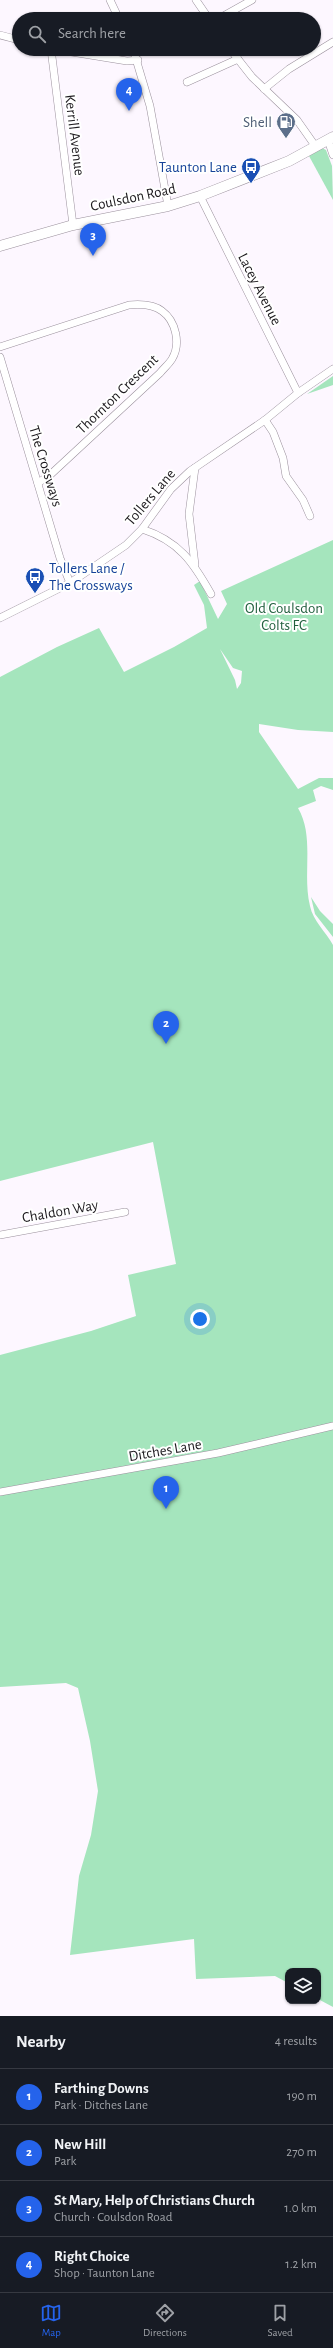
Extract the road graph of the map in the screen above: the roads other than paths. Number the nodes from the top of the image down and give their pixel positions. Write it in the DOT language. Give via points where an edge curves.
graph roads {
  1 [pos="110,0"];
  2 [pos="196,0"];
  3 [pos="252,0"];
  4 [pos="116,12"];
  5 [pos="204,12"];
  6 [pos="231,12"];
  7 [pos="0,35"];
  8 [pos="12,38"];
  9 [pos="333,42"];
  10 [pos="321,49"];
  11 [pos="53,56"];
  12 [pos="96,56"];
  13 [pos="136,56"];
  14 [pos="236,56"];
  15 [pos="310,56"];
  16 [pos="238,59"];
  17 [pos="138,60"];
  18 [pos="187,82"];
  19 [pos="264,89"];
  20 [pos="330,139"];
  21 [pos="316,147"];
  22 [pos="333,155"];
  23 [pos="200,196"];
  24 [pos="168,206"];
  25 [pos="73,225"];
  26 [pos="0,246"];
  27 [pos="0,347"];
  28 [pos="0,357"];
  29 [pos="333,369"];
  30 [pos="298,393"];
  31 [pos="265,420"];
  32 [pos="195,468"];
  33 [pos="38,483"];
  34 [pos="310,516"];
  35 [pos="142,529"];
  36 [pos="195,565"];
  37 [pos="70,583"];
  38 [pos="211,594"];
  39 [pos="0,618"];
  40 [pos="124,1212"];
  41 [pos="0,1235"];
  42 [pos="333,1426"];
  43 [pos="0,1492"];
  1 -- 4 [label="street"];
  2 -- 5 [label="street"];
  3 -- 6 [label="street"];
  7 -- 8 [label="street"];
  9 -- 10 [label="street"];
  11 -- 25 [label="street, Kerrill Avenue"];
  12 -- 17 [label="street" via="127,61"];
  13 -- 17 [label="street"];
  14 -- 16 [label="street"];
  15 -- 19 [label="street"];
  16 -- 18 [label="street"];
  16 -- 19 [label="street"];
  17 -- 24 [label="street" via="159,144"];
  19 -- 21 [label="street" via="291,113"];
  20 -- 21 [label="main road, Coulsdon Road"];
  20 -- 22 [label="street"];
  21 -- 23 [label="main road, Coulsdon Road" via="289,161"];
  23 -- 24 [label="main road, Coulsdon Road"];
  23 -- 30 [label="street, Lacey Avenue"];
  24 -- 25 [label="main road, Coulsdon Road"];
  25 -- 26 [label="main road, Coulsdon Road"];
  27 -- 33 [label="street, Thornton Crescent" via="129,305 143,304 162,310 173,322 177,339 173,358 160,373"];
  28 -- 33 [label="street, The Crossways"];
  29 -- 30 [label="street, Tollers Lane"];
  30 -- 31 [label="street, Tollers Lane"];
  31 -- 32 [label="street, Tollers Lane"];
  31 -- 34 [label="street" via="273,432 283,458 286,476 303,500"];
  32 -- 35 [label="street, Tollers Lane" via="171,489"];
  32 -- 36 [label="street" via="189,514"];
  33 -- 37 [label="street, The Crossways"];
  35 -- 36 [label="street" via="169,541"];
  35 -- 37 [label="street, Tollers Lane" via="126,544"];
  36 -- 38 [label="street"];
  37 -- 39 [label="street, Tollers Lane"];
  40 -- 41 [label="street, Chaldon Way"];
  42 -- 43 [label="street, Ditches Lane" via="218,1453"];
}
